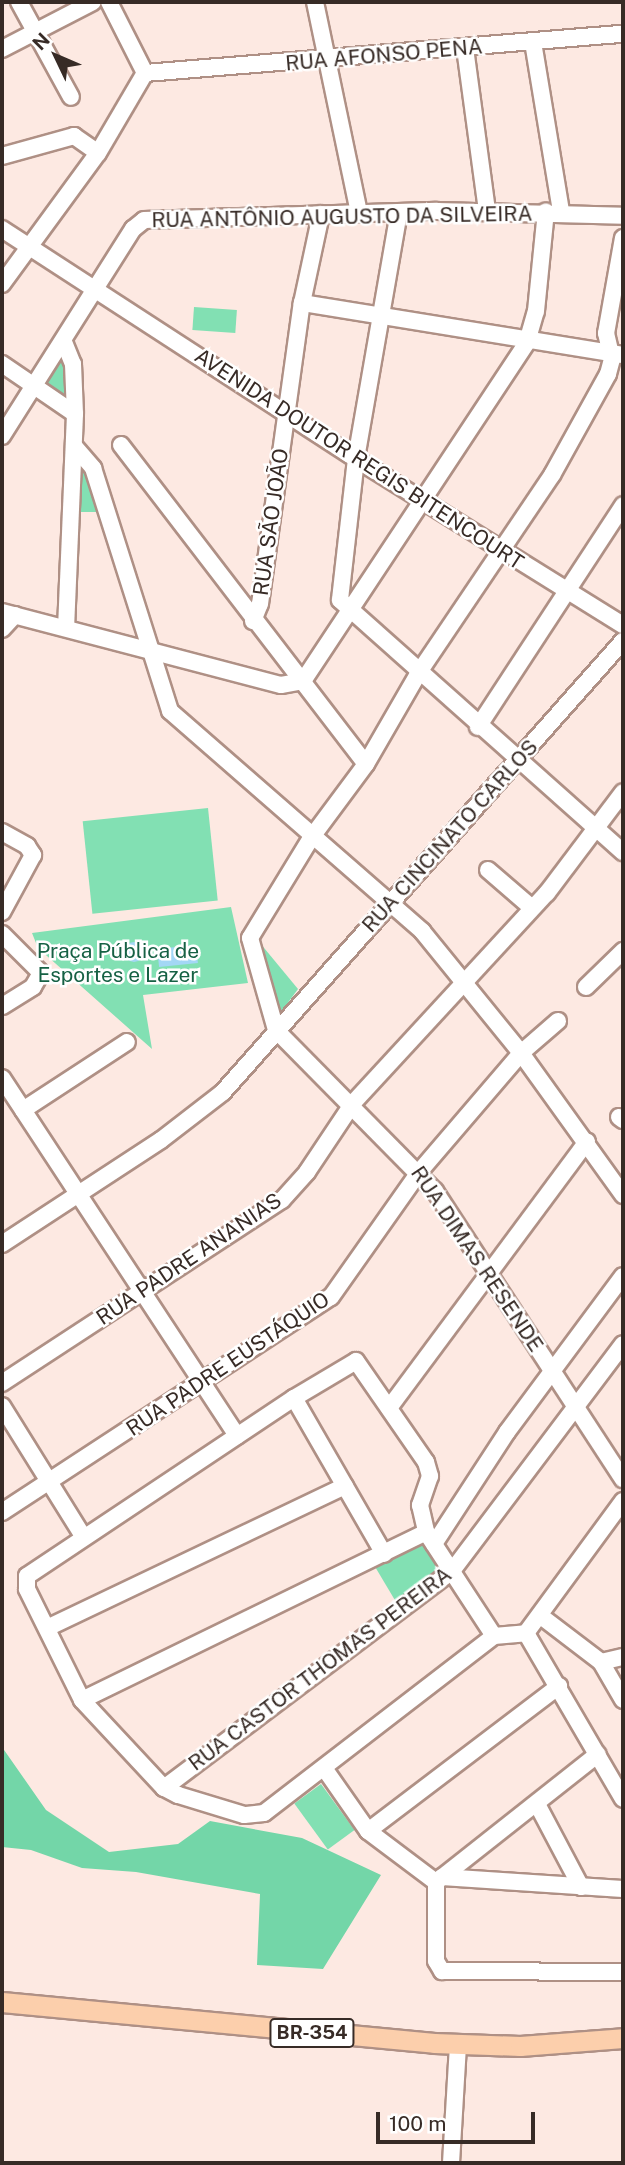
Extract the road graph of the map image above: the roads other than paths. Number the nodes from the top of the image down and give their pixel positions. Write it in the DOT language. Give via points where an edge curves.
graph roads {
  1 [pos="19,2"];
  2 [pos="93,2"];
  3 [pos="110,2"];
  4 [pos="315,2"];
  5 [pos="35,32"];
  6 [pos="623,34"];
  7 [pos="533,42"];
  8 [pos="465,48"];
  9 [pos="2,49"];
  10 [pos="327,60"];
  11 [pos="145,73"];
  12 [pos="71,97"];
  13 [pos="98,153"];
  14 [pos="2,156"];
  15 [pos="554,211"];
  16 [pos="399,212"];
  17 [pos="487,212"];
  18 [pos="359,213"];
  19 [pos="321,214"];
  20 [pos="623,216"];
  21 [pos="2,229"];
  22 [pos="623,238"];
  23 [pos="27,245"];
  24 [pos="2,284"];
  25 [pos="97,289"];
  26 [pos="302,303"];
  27 [pos="380,316"];
  28 [pos="64,342"];
  29 [pos="527,342"];
  30 [pos="617,353"];
  31 [pos="2,365"];
  32 [pos="35,387"];
  33 [pos="287,413"];
  34 [pos="75,414"];
  35 [pos="2,436"];
  36 [pos="121,444"];
  37 [pos="75,447"];
  38 [pos="356,459"];
  39 [pos="424,501"];
  40 [pos="623,505"];
  41 [pos="501,550"];
  42 [pos="567,593"];
  43 [pos="348,612"];
  44 [pos="8,613"];
  45 [pos="253,621"];
  46 [pos="623,625"];
  47 [pos="66,628"];
  48 [pos="2,629"];
  49 [pos="623,641"];
  50 [pos="150,650"];
  51 [pos="418,674"];
  52 [pos="303,681"];
  53 [pos="478,727"];
  54 [pos="519,762"];
  55 [pos="366,764"];
  56 [pos="623,792"];
  57 [pos="595,826"];
  58 [pos="2,832"];
  59 [pos="311,838"];
  60 [pos="623,852"];
  61 [pos="488,870"];
  62 [pos="390,902"];
  63 [pos="531,908"];
  64 [pos="2,912"];
  65 [pos="2,934"];
  66 [pos="623,951"];
  67 [pos="462,981"];
  68 [pos="586,987"];
  69 [pos="2,1006"];
  70 [pos="558,1021"];
  71 [pos="276,1030"];
  72 [pos="127,1042"];
  73 [pos="521,1052"];
  74 [pos="2,1078"];
  75 [pos="353,1104"];
  76 [pos="23,1110"];
  77 [pos="587,1141"];
  78 [pos="420,1171"];
  79 [pos="78,1195"];
  80 [pos="623,1195"];
  81 [pos="2,1244"];
  82 [pos="488,1269"];
  83 [pos="623,1276"];
  84 [pos="142,1291"];
  85 [pos="623,1344"];
  86 [pos="552,1370"];
  87 [pos="2,1383"];
  88 [pos="203,1383"];
  89 [pos="293,1398"];
  90 [pos="2,1406"];
  91 [pos="389,1408"];
  92 [pos="576,1409"];
  93 [pos="237,1436"];
  94 [pos="623,1479"];
  95 [pos="51,1480"];
  96 [pos="345,1486"];
  97 [pos="623,1501"];
  98 [pos="2,1512"];
  99 [pos="83,1536"];
  100 [pos="430,1538"];
  101 [pos="384,1554"];
  102 [pos="452,1571"];
  103 [pos="542,1617"];
  104 [pos="47,1628"];
  105 [pos="526,1633"];
  106 [pos="495,1636"];
  107 [pos="623,1657"];
  108 [pos="601,1662"];
  109 [pos="559,1686"];
  110 [pos="82,1700"];
  111 [pos="623,1700"];
  112 [pos="598,1754"];
  113 [pos="324,1768"];
  114 [pos="164,1788"];
  115 [pos="623,1799"];
  116 [pos="537,1804"];
  117 [pos="368,1831"];
  118 [pos="439,1880"];
  119 [pos="581,1887"];
  120 [pos="623,1889"];
  121 [pos="619,1972"];
  122 [pos="2,2002"];
  123 [pos="623,2039"];
  124 [pos="458,2044"];
  125 [pos="451,2163"];
  1 -- 5 [label="street"];
  2 -- 5 [label="street"];
  3 -- 11 [label="street"];
  4 -- 10 [label="street"];
  5 -- 9 [label="street"];
  5 -- 12 [label="street"];
  6 -- 7 [label="street, RUA AFONSO PENA"];
  7 -- 8 [label="street, RUA AFONSO PENA"];
  7 -- 15 [label="street"];
  8 -- 10 [label="street, RUA AFONSO PENA"];
  8 -- 17 [label="street"];
  10 -- 11 [label="street, RUA AFONSO PENA"];
  10 -- 18 [label="street"];
  11 -- 13 [label="street"];
  13 -- 14 [label="street" via="74,136"];
  13 -- 23 [label="street"];
  15 -- 17 [label="street, RUA ANTÔNIO AUGUSTO DA SILVEIRA"];
  15 -- 20 [label="street, RUA ANTÔNIO AUGUSTO DA SILVEIRA"];
  15 -- 29 [label="street"];
  16 -- 17 [label="street, RUA ANTÔNIO AUGUSTO DA SILVEIRA"];
  16 -- 18 [label="street, RUA ANTÔNIO AUGUSTO DA SILVEIRA"];
  16 -- 27 [label="street"];
  18 -- 19 [label="street, RUA ANTÔNIO AUGUSTO DA SILVEIRA"];
  19 -- 25 [label="street, RUA ANTÔNIO AUGUSTO DA SILVEIRA" via="144,220 133,229"];
  19 -- 26 [label="street, RUA SÃO JOÃO"];
  21 -- 23 [label="street, AVENIDA DOUTOR REGIS BITENCOURT"];
  22 -- 30 [label="street" via="606,333"];
  23 -- 24 [label="street"];
  23 -- 25 [label="street, AVENIDA DOUTOR REGIS BITENCOURT"];
  25 -- 28 [label="street"];
  25 -- 33 [label="street, AVENIDA DOUTOR REGIS BITENCOURT"];
  26 -- 27 [label="street"];
  26 -- 33 [label="street, RUA SÃO JOÃO"];
  27 -- 29 [label="street"];
  27 -- 38 [label="street"];
  28 -- 32 [label="street"];
  28 -- 34 [label="street" via="74,364"];
  29 -- 30 [label="street"];
  29 -- 39 [label="street"];
  30 -- 41 [label="street" via="552,475"];
  31 -- 32 [label="street"];
  32 -- 34 [label="street"];
  32 -- 35 [label="street"];
  33 -- 38 [label="street, AVENIDA DOUTOR REGIS BITENCOURT"];
  33 -- 45 [label="street, RUA SÃO JOÃO" via="260,604"];
  34 -- 37 [label="street"];
  36 -- 45 [label="street"];
  37 -- 47 [label="street"];
  37 -- 50 [label="street" via="93,468"];
  38 -- 39 [label="street, AVENIDA DOUTOR REGIS BITENCOURT"];
  38 -- 43 [label="street" via="338,592"];
  39 -- 41 [label="street, AVENIDA DOUTOR REGIS BITENCOURT"];
  39 -- 43 [label="street"];
  40 -- 42 [label="street"];
  41 -- 42 [label="street, AVENIDA DOUTOR REGIS BITENCOURT"];
  41 -- 51 [label="street"];
  42 -- 46 [label="street, AVENIDA DOUTOR REGIS BITENCOURT"];
  42 -- 53 [label="street"];
  43 -- 51 [label="street"];
  43 -- 52 [label="street"];
  44 -- 47 [label="street"];
  44 -- 48 [label="street"];
  45 -- 52 [label="street"];
  47 -- 50 [label="street"];
  49 -- 54 [label="street, RUA CINCINATO CARLOS"];
  50 -- 52 [label="street" via="281,685"];
  50 -- 59 [label="street" via="170,711"];
  51 -- 53 [label="street"];
  51 -- 55 [label="street"];
  52 -- 55 [label="street"];
  53 -- 54 [label="street"];
  54 -- 57 [label="street"];
  54 -- 62 [label="street, RUA CINCINATO CARLOS"];
  55 -- 59 [label="street"];
  56 -- 57 [label="street, RUA PADRE ANANIAS"];
  57 -- 60 [label="street"];
  57 -- 63 [label="street, RUA PADRE ANANIAS"];
  58 -- 64 [label="street" via="33,855"];
  59 -- 62 [label="street"];
  59 -- 71 [label="street" via="250,938"];
  61 -- 63 [label="street"];
  62 -- 67 [label="street" via="438,948"];
  62 -- 71 [label="street, RUA CINCINATO CARLOS"];
  63 -- 67 [label="street, RUA PADRE ANANIAS"];
  65 -- 69 [label="street" via="41,973 33,987"];
  66 -- 68 [label="street"];
  67 -- 73 [label="street"];
  67 -- 75 [label="street, RUA PADRE ANANIAS"];
  70 -- 73 [label="street, RUA PADRE EUSTÁQUIO"];
  71 -- 75 [label="street, RUA DIMAS RESENDE"];
  71 -- 79 [label="street, RUA CINCINATO CARLOS" via="204,1109"];
  72 -- 76 [label="street"];
  73 -- 77 [label="street"];
  73 -- 78 [label="street, RUA PADRE EUSTÁQUIO"];
  74 -- 76 [label="street"];
  75 -- 78 [label="street, RUA DIMAS RESENDE"];
  75 -- 84 [label="street, RUA PADRE ANANIAS" via="282,1200"];
  76 -- 79 [label="street"];
  77 -- 80 [label="street"];
  77 -- 82 [label="street"];
  78 -- 82 [label="street, RUA DIMAS RESENDE"];
  78 -- 88 [label="street, RUA PADRE EUSTÁQUIO" via="331,1297"];
  79 -- 81 [label="street, RUA CINCINATO CARLOS"];
  79 -- 84 [label="street"];
  82 -- 86 [label="street, RUA DIMAS RESENDE"];
  82 -- 91 [label="street"];
  83 -- 86 [label="street"];
  84 -- 87 [label="street, RUA PADRE ANANIAS"];
  84 -- 88 [label="street"];
  85 -- 92 [label="street, RUA CASTOR THOMAS PEREIRA"];
  86 -- 92 [label="street, RUA DIMAS RESENDE"];
  86 -- 100 [label="street"];
  88 -- 93 [label="street"];
  88 -- 95 [label="street, RUA PADRE EUSTÁQUIO"];
  89 -- 91 [label="street" via="352,1361 363,1365"];
  89 -- 93 [label="street"];
  89 -- 96 [label="street"];
  90 -- 95 [label="street"];
  91 -- 100 [label="street" via="429,1469 420,1505"];
  92 -- 94 [label="street, RUA DIMAS RESENDE"];
  92 -- 102 [label="street, RUA CASTOR THOMAS PEREIRA"];
  93 -- 99 [label="street"];
  95 -- 98 [label="street, RUA PADRE EUSTÁQUIO"];
  95 -- 99 [label="street"];
  96 -- 101 [label="street"];
  96 -- 104 [label="street"];
  97 -- 103 [label="street"];
  99 -- 104 [label="street" via="30,1573 27,1589"];
  100 -- 101 [label="street"];
  100 -- 102 [label="street"];
  101 -- 110 [label="street"];
  102 -- 106 [label="street"];
  102 -- 114 [label="street, RUA CASTOR THOMAS PEREIRA"];
  103 -- 105 [label="street"];
  103 -- 108 [label="street"];
  104 -- 110 [label="street"];
  105 -- 106 [label="street"];
  105 -- 109 [label="street"];
  106 -- 113 [label="street"];
  107 -- 108 [label="street"];
  108 -- 111 [label="street"];
  109 -- 112 [label="street"];
  109 -- 117 [label="street"];
  110 -- 114 [label="street"];
  112 -- 115 [label="street"];
  112 -- 116 [label="street"];
  113 -- 114 [label="street" via="268,1811 244,1815"];
  113 -- 117 [label="street"];
  116 -- 118 [label="street"];
  116 -- 119 [label="street"];
  117 -- 118 [label="street"];
  118 -- 119 [label="street"];
  118 -- 121 [label="street" via="436,1961 444,1971"];
  119 -- 120 [label="street"];
  122 -- 124 [label="main road, BR-354"];
  123 -- 124 [label="main road, BR-354" via="520,2046"];
  124 -- 125 [label="street"];
}
